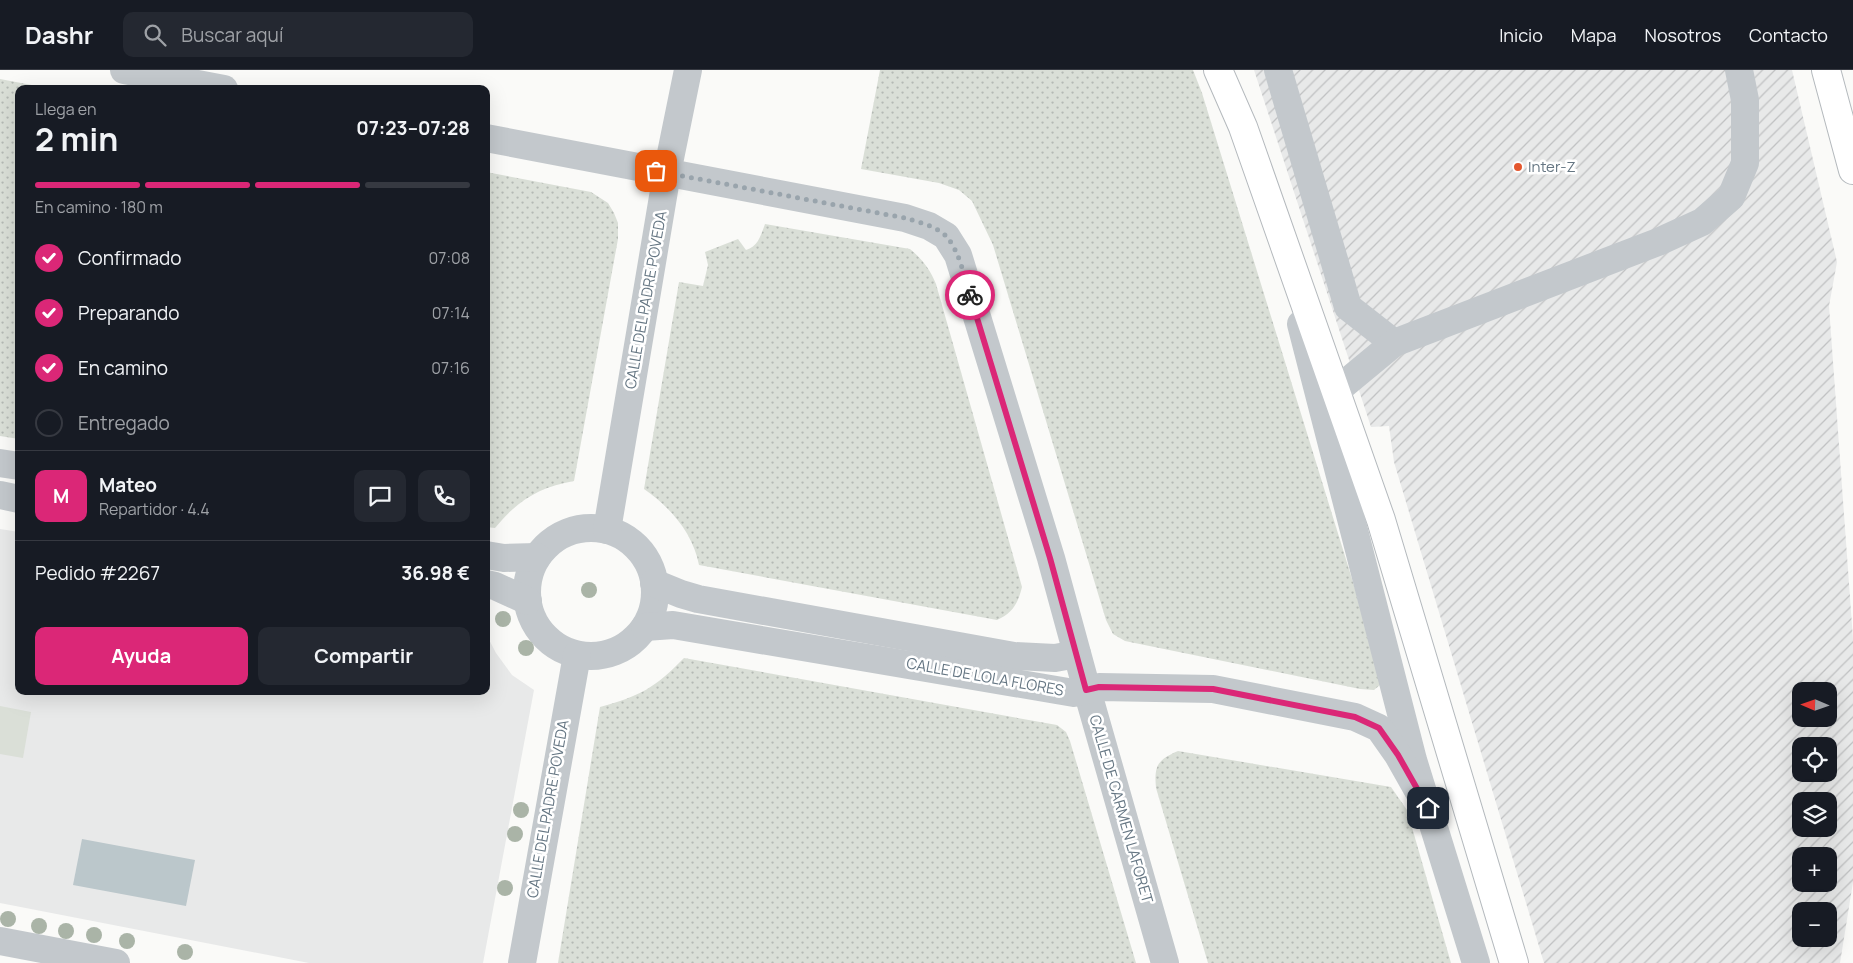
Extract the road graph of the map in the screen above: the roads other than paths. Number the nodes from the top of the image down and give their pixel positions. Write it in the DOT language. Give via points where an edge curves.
graph roads {
  1 [pos="124,70"];
  2 [pos="688,70"];
  3 [pos="1218,70"];
  4 [pos="1278,70"];
  5 [pos="1739,70"];
  6 [pos="1826,70"];
  7 [pos="203,85"];
  8 [pos="490,139"];
  9 [pos="1853,170"];
  10 [pos="667,173"];
  11 [pos="1268,196"];
  12 [pos="1394,343"];
  13 [pos="1336,391"];
  14 [pos="0,463"];
  15 [pos="15,465"];
  16 [pos="0,496"];
  17 [pos="15,498"];
  18 [pos="607,530"];
  19 [pos="490,556"];
  20 [pos="537,557"];
  21 [pos="654,583"];
  22 [pos="490,585"];
  23 [pos="528,601"];
  24 [pos="645,627"];
  25 [pos="1077,654"];
  26 [pos="577,655"];
  27 [pos="1086,690"];
  28 [pos="1428,808"];
  29 [pos="0,941"];
  30 [pos="116,963"];
  31 [pos="522,963"];
  32 [pos="1165,963"];
  33 [pos="1476,963"];
  34 [pos="1514,963"];
  1 -- 7 [label="street"];
  2 -- 10 [label="street, CALLE DEL PADRE POVEDA"];
  3 -- 11 [label="highway"];
  4 -- 12 [label="street" via="1348,307"];
  5 -- 12 [label="street" via="1745,100 1745,163 1731,196 1702,222 1658,242"];
  6 -- 9 [label="highway"];
  8 -- 10 [label="street, CALLE DE CARMEN LAFORET"];
  10 -- 18 [label="street, CALLE DEL PADRE POVEDA"];
  10 -- 25 [label="street, CALLE DE CARMEN LAFORET" via="905,218 946,236 958,255"];
  11 -- 13 [label="highway"];
  11 -- 28 [label="street"];
  12 -- 13 [label="street"];
  13 -- 34 [label="highway" via="1381,520"];
  14 -- 15 [label="street"];
  16 -- 17 [label="street"];
  18 -- 20 [label="street" via="591,528 560,536"];
  18 -- 21 [label="street" via="638,550 649,565"];
  19 -- 20 [label="street"];
  20 -- 23 [label="street" via="527,586"];
  21 -- 24 [label="street" via="651,613"];
  21 -- 25 [label="street, CALLE DE LOLA FLORES" via="698,599 1014,656 1055,658"];
  22 -- 23 [label="street"];
  23 -- 26 [label="street" via="538,630 562,650"];
  24 -- 26 [label="street" via="615,652"];
  24 -- 27 [label="street, CALLE DE LOLA FLORES" via="673,625 1074,693"];
  25 -- 27 [label="street, CALLE DE CARMEN LAFORET"];
  26 -- 31 [label="street, CALLE DEL PADRE POVEDA"];
  27 -- 28 [label="street, CALLE DE LOLA FLORES" via="1099,687 1213,689 1355,717 1379,728"];
  27 -- 32 [label="street, CALLE DE CARMEN LAFORET"];
  28 -- 33 [label="street"];
  29 -- 30 [label="street"];
}
